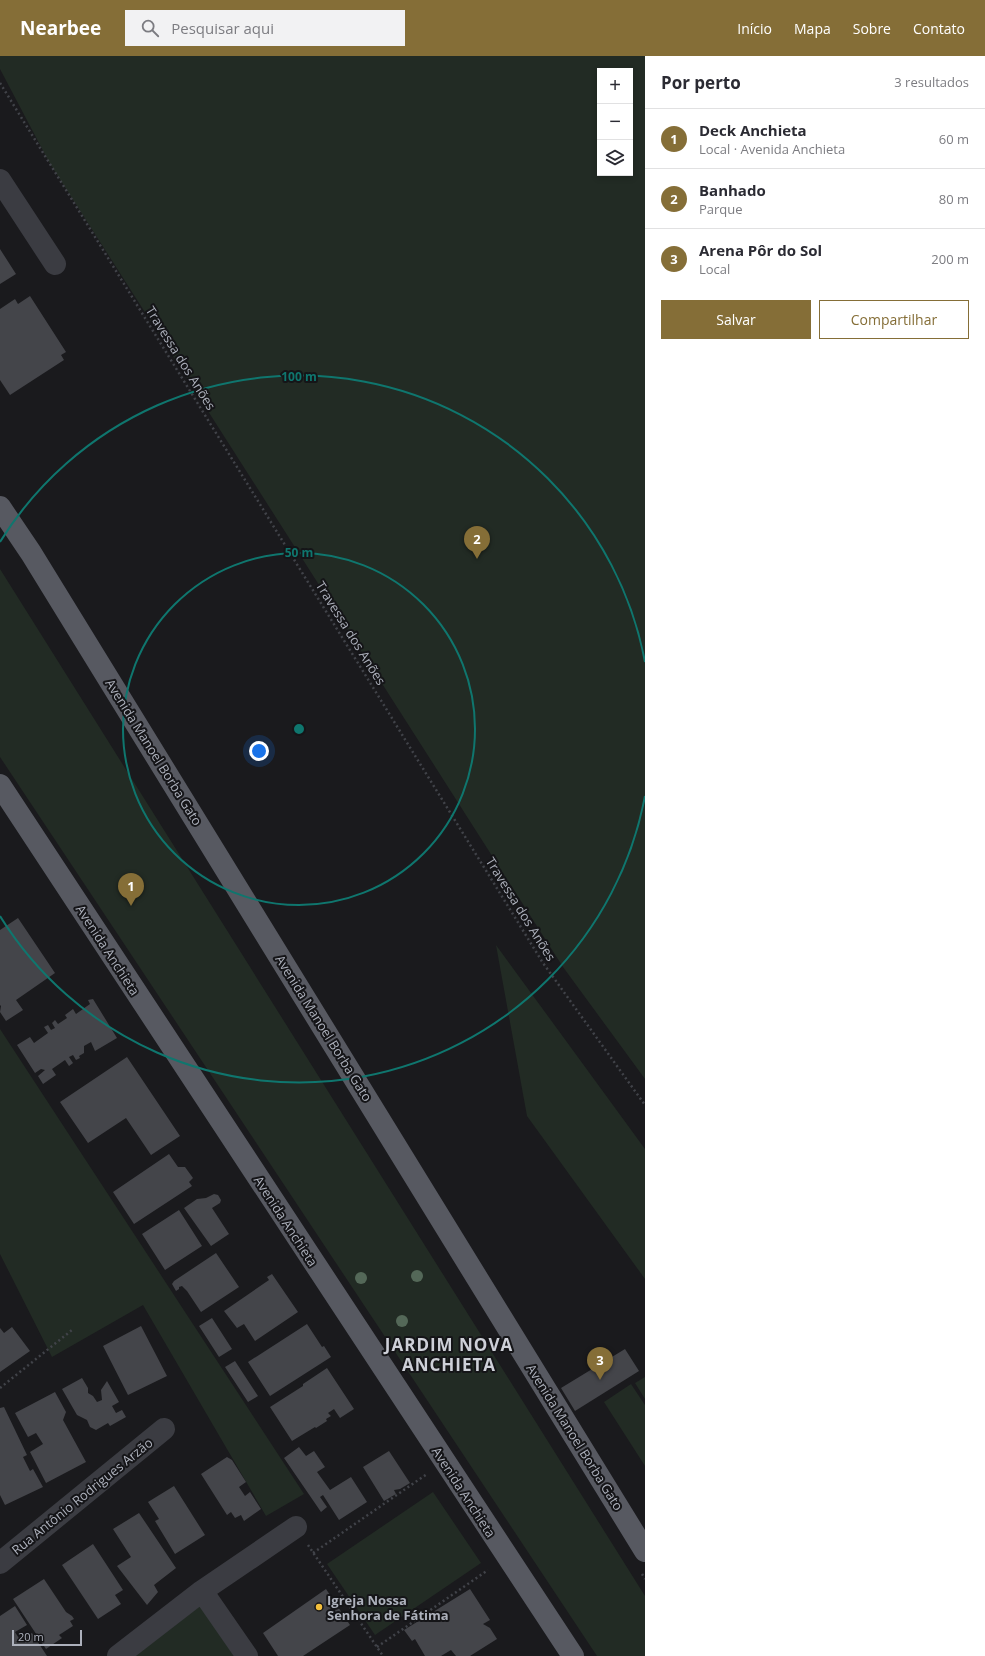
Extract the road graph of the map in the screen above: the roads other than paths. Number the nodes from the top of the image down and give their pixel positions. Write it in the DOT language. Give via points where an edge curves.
graph roads {
  1 [pos="0,180"];
  2 [pos="55,264"];
  3 [pos="0,507"];
  4 [pos="0,785"];
  5 [pos="164,1429"];
  6 [pos="296,1527"];
  7 [pos="645,1551"];
  8 [pos="0,1563"];
  9 [pos="202,1591"];
  10 [pos="118,1656"];
  11 [pos="247,1656"];
  12 [pos="573,1656"];
  1 -- 2 [label="street"];
  3 -- 7 [label="main road, Avenida Manoel Borba Gato" via="31,553"];
  4 -- 12 [label="main road, Avenida Anchieta"];
  5 -- 8 [label="street, Rua Antônio Rodrigues Arzão"];
  6 -- 9 [label="street"];
  9 -- 10 [label="street"];
  9 -- 11 [label="street"];
}
